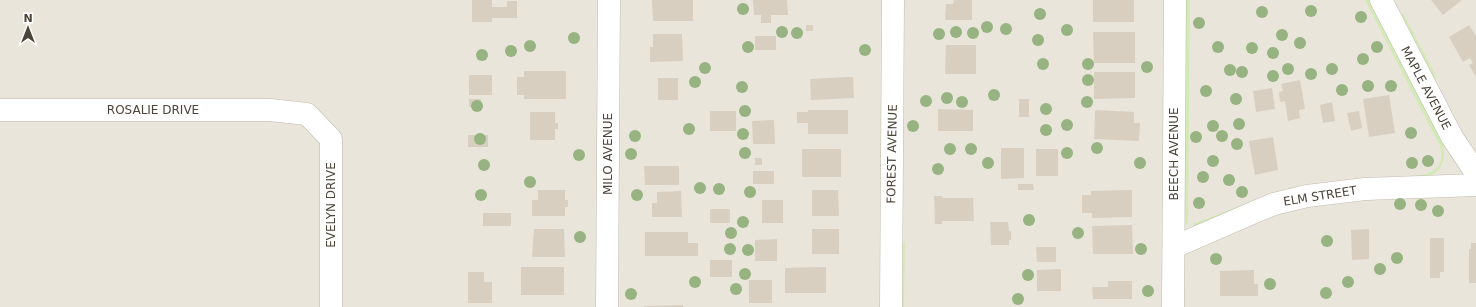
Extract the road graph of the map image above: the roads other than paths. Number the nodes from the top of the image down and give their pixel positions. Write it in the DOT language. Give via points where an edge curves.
graph roads {
  1 [pos="609,0"];
  2 [pos="893,0"];
  3 [pos="1175,0"];
  4 [pos="1381,0"];
  5 [pos="0,110"];
  6 [pos="306,114"];
  7 [pos="1476,173"];
  8 [pos="1476,185"];
  9 [pos="1174,248"];
  10 [pos="331,307"];
  11 [pos="607,307"];
  12 [pos="891,307"];
  13 [pos="1173,307"];
  1 -- 11 [label="street, MILO AVENUE"];
  2 -- 12 [label="street, FOREST AVENUE"];
  3 -- 9 [label="street, BEECH AVENUE"];
  4 -- 7 [label="street, MAPLE AVENUE" via="1461,152"];
  5 -- 6 [label="street, ROSALIE DRIVE" via="270,110"];
  6 -- 10 [label="street, EVELYN DRIVE" via="331,139"];
  8 -- 9 [label="street, ELM STREET" via="1365,189 1307,196 1257,210"];
  9 -- 13 [label="street, BEECH AVENUE"];
}
